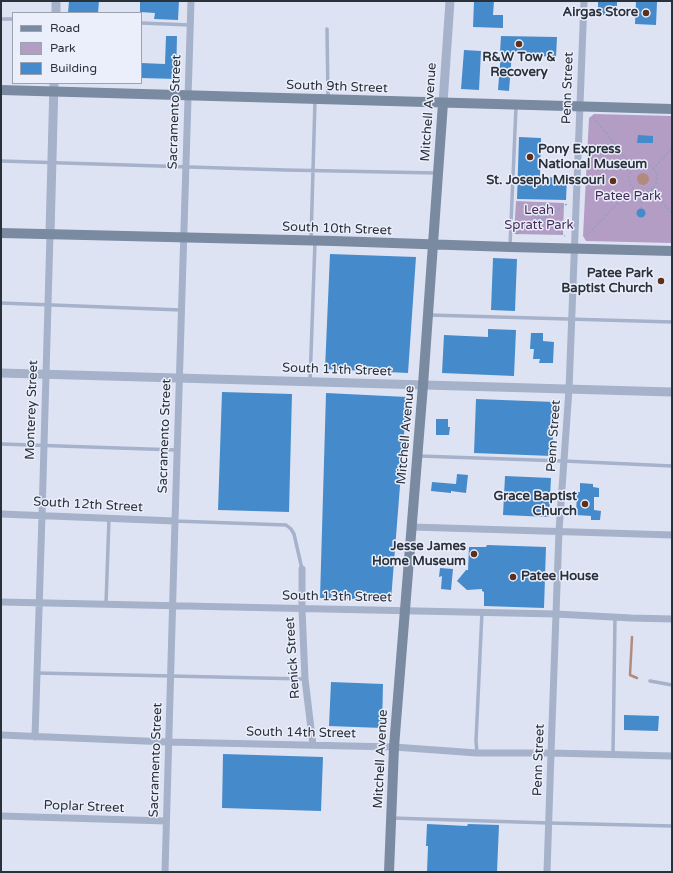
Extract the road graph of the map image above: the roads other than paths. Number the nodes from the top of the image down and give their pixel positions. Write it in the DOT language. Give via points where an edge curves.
graph roads {
  1 [pos="56,1"];
  2 [pos="191,1"];
  3 [pos="450,1"];
  4 [pos="584,1"];
  5 [pos="56,12"];
  6 [pos="1,19"];
  7 [pos="12,19"];
  8 [pos="142,23"];
  9 [pos="190,25"];
  10 [pos="327,29"];
  11 [pos="54,87"];
  12 [pos="1,90"];
  13 [pos="188,96"];
  14 [pos="315,99"];
  15 [pos="328,100"];
  16 [pos="443,103"];
  17 [pos="516,105"];
  18 [pos="580,107"];
  19 [pos="672,109"];
  20 [pos="1,161"];
  21 [pos="52,163"];
  22 [pos="186,168"];
  23 [pos="313,171"];
  24 [pos="437,173"];
  25 [pos="1,233"];
  26 [pos="50,234"];
  27 [pos="183,237"];
  28 [pos="313,241"];
  29 [pos="432,245"];
  30 [pos="510,247"];
  31 [pos="575,249"];
  32 [pos="672,252"];
  33 [pos="1,304"];
  34 [pos="48,305"];
  35 [pos="181,310"];
  36 [pos="428,315"];
  37 [pos="572,319"];
  38 [pos="672,322"];
  39 [pos="1,373"];
  40 [pos="46,374"];
  41 [pos="179,378"];
  42 [pos="310,382"];
  43 [pos="423,385"];
  44 [pos="569,389"];
  45 [pos="672,392"];
  46 [pos="1,444"];
  47 [pos="44,445"];
  48 [pos="177,450"];
  49 [pos="417,456"];
  50 [pos="564,461"];
  51 [pos="672,466"];
  52 [pos="1,514"];
  53 [pos="42,515"];
  54 [pos="109,518"];
  55 [pos="175,521"];
  56 [pos="412,527"];
  57 [pos="559,531"];
  58 [pos="672,535"];
  59 [pos="302,569"];
  60 [pos="1,602"];
  61 [pos="39,603"];
  62 [pos="106,604"];
  63 [pos="173,606"];
  64 [pos="302,609"];
  65 [pos="405,611"];
  66 [pos="482,612"];
  67 [pos="556,614"];
  68 [pos="615,618"];
  69 [pos="672,619"];
  70 [pos="37,673"];
  71 [pos="171,676"];
  72 [pos="305,679"];
  73 [pos="650,681"];
  74 [pos="672,685"];
  75 [pos="1,735"];
  76 [pos="35,737"];
  77 [pos="168,742"];
  78 [pos="313,745"];
  79 [pos="394,747"];
  80 [pos="550,752"];
  81 [pos="477,753"];
  82 [pos="613,754"];
  83 [pos="672,756"];
  84 [pos="1,816"];
  85 [pos="391,818"];
  86 [pos="166,821"];
  87 [pos="549,823"];
  88 [pos="672,826"];
  89 [pos="165,872"];
  90 [pos="390,872"];
  91 [pos="547,872"];
  1 -- 5 [label="street"];
  2 -- 9 [label="street, Sacramento Street"];
  3 -- 16 [label="street, Mitchell Avenue"];
  4 -- 18 [label="street, Penn Street"];
  6 -- 7 [label="lane"];
  8 -- 9 [label="lane"];
  9 -- 13 [label="street, Sacramento Street"];
  10 -- 15 [label="lane"];
  11 -- 12 [label="main road, South 9th Street"];
  11 -- 13 [label="main road, South 9th Street"];
  11 -- 21 [label="street, Monterey Street"];
  13 -- 14 [label="main road, South 9th Street"];
  13 -- 22 [label="street, Sacramento Street"];
  14 -- 15 [label="main road, South 9th Street"];
  14 -- 23 [label="lane"];
  15 -- 16 [label="main road, South 9th Street"];
  16 -- 17 [label="main road, South 9th Street"];
  16 -- 24 [label="main road, Mitchell Avenue"];
  17 -- 18 [label="main road, South 9th Street"];
  17 -- 30 [label="lane"];
  18 -- 19 [label="main road, South 9th Street"];
  18 -- 31 [label="street, Penn Street"];
  20 -- 21 [label="lane"];
  21 -- 22 [label="lane"];
  21 -- 26 [label="street, Monterey Street"];
  22 -- 23 [label="lane"];
  22 -- 27 [label="street, Sacramento Street"];
  23 -- 24 [label="lane"];
  23 -- 28 [label="lane"];
  24 -- 29 [label="main road, Mitchell Avenue"];
  25 -- 26 [label="main road, South 10th Street"];
  26 -- 27 [label="main road, South 10th Street"];
  26 -- 34 [label="street, Monterey Street"];
  27 -- 28 [label="main road, South 10th Street"];
  27 -- 35 [label="street, Sacramento Street"];
  28 -- 29 [label="main road, South 10th Street"];
  28 -- 42 [label="lane"];
  29 -- 30 [label="main road, South 10th Street"];
  29 -- 36 [label="main road, Mitchell Avenue"];
  30 -- 31 [label="main road, South 10th Street"];
  31 -- 32 [label="main road, South 10th Street"];
  31 -- 37 [label="street, Penn Street"];
  33 -- 34 [label="lane"];
  34 -- 35 [label="lane"];
  34 -- 40 [label="street, Monterey Street"];
  35 -- 41 [label="street, Sacramento Street"];
  36 -- 37 [label="lane"];
  36 -- 43 [label="main road, Mitchell Avenue"];
  37 -- 38 [label="lane"];
  37 -- 44 [label="street, Penn Street"];
  39 -- 40 [label="street, South 11th Street"];
  40 -- 41 [label="street, South 11th Street"];
  40 -- 47 [label="street, Monterey Street"];
  41 -- 42 [label="street, South 11th Street"];
  41 -- 48 [label="street, Sacramento Street"];
  42 -- 43 [label="street, South 11th Street"];
  43 -- 44 [label="street, South 11th Street"];
  43 -- 49 [label="main road, Mitchell Avenue"];
  44 -- 45 [label="street, South 11th Street"];
  44 -- 50 [label="street, Penn Street"];
  46 -- 47 [label="lane"];
  47 -- 48 [label="lane"];
  47 -- 53 [label="street, Monterey Street"];
  48 -- 55 [label="street, Sacramento Street"];
  49 -- 50 [label="lane"];
  49 -- 56 [label="main road, Mitchell Avenue"];
  50 -- 51 [label="lane"];
  50 -- 57 [label="street, Penn Street"];
  52 -- 53 [label="street, South 12th Street"];
  53 -- 54 [label="street, South 12th Street"];
  53 -- 61 [label="street, Monterey Street"];
  54 -- 55 [label="street, South 12th Street"];
  54 -- 62 [label="lane"];
  55 -- 59 [label="lane" via="286,525 294,534"];
  55 -- 63 [label="street, Sacramento Street"];
  56 -- 57 [label="street"];
  56 -- 65 [label="main road, Mitchell Avenue"];
  57 -- 58 [label="street"];
  57 -- 67 [label="street, Penn Street"];
  59 -- 64 [label="street, Renick Street"];
  60 -- 61 [label="street, South 13th Street"];
  61 -- 62 [label="street, South 13th Street"];
  61 -- 70 [label="street, Monterey Street"];
  62 -- 63 [label="street, South 13th Street"];
  63 -- 64 [label="street, South 13th Street"];
  63 -- 71 [label="street, Sacramento Street"];
  64 -- 65 [label="street, South 13th Street"];
  64 -- 72 [label="street, Renick Street"];
  65 -- 66 [label="street, South 13th Street"];
  65 -- 79 [label="main road, Mitchell Avenue"];
  66 -- 67 [label="street, South 13th Street"];
  66 -- 81 [label="lane"];
  67 -- 68 [label="street, South 13th Street"];
  67 -- 80 [label="street, Penn Street"];
  68 -- 69 [label="street, South 13th Street"];
  68 -- 82 [label="lane"];
  70 -- 71 [label="lane"];
  70 -- 76 [label="street, Monterey Street"];
  71 -- 72 [label="lane"];
  71 -- 77 [label="street, Sacramento Street"];
  72 -- 78 [label="street, Renick Street"];
  73 -- 74 [label="lane"];
  75 -- 76 [label="street, South 14th Street"];
  76 -- 77 [label="street, South 14th Street"];
  77 -- 78 [label="street, South 14th Street"];
  77 -- 86 [label="street, Sacramento Street"];
  78 -- 79 [label="street, South 14th Street"];
  79 -- 81 [label="street, South 14th Street"];
  79 -- 85 [label="main road, Mitchell Avenue"];
  80 -- 81 [label="street, South 14th Street"];
  80 -- 82 [label="street, South 14th Street"];
  80 -- 87 [label="street, Penn Street"];
  82 -- 83 [label="street, South 14th Street"];
  84 -- 86 [label="street, Poplar Street"];
  85 -- 87 [label="lane"];
  85 -- 90 [label="main road, Mitchell Avenue"];
  86 -- 89 [label="street, Sacramento Street"];
  87 -- 88 [label="lane"];
  87 -- 91 [label="street, Penn Street"];
}
